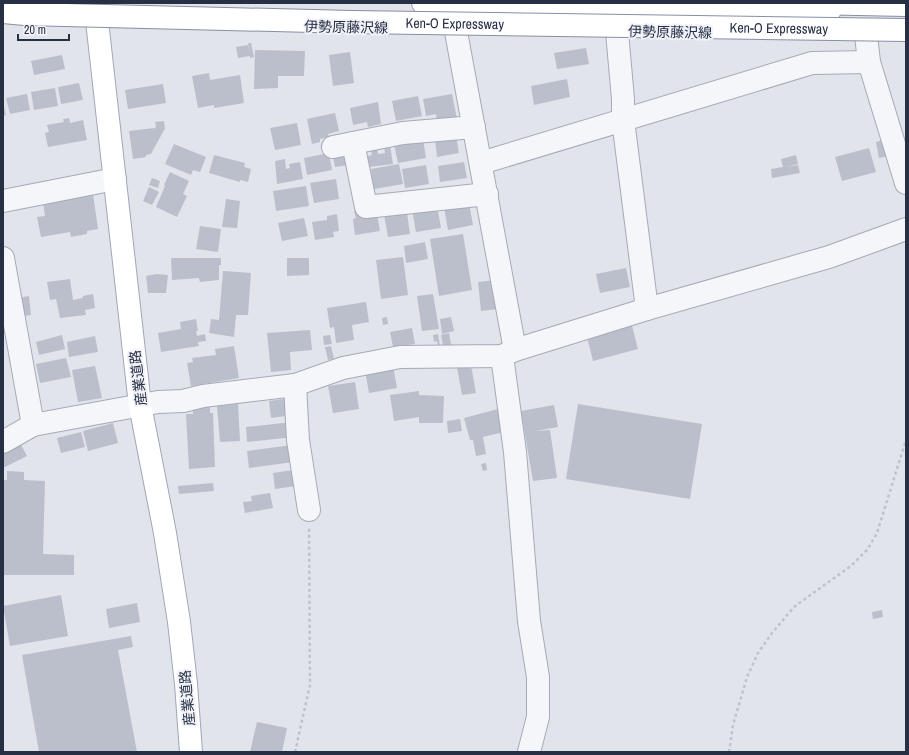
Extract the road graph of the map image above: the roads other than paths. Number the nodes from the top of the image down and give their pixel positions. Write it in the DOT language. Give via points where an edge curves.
graph roads {
  1 [pos="423,3"];
  2 [pos="451,3"];
  3 [pos="809,3"];
  4 [pos="906,4"];
  5 [pos="612,5"];
  6 [pos="906,11"];
  7 [pos="3,12"];
  8 [pos="96,12"];
  9 [pos="3,20"];
  10 [pos="456,30"];
  11 [pos="906,30"];
  12 [pos="617,32"];
  13 [pos="866,35"];
  14 [pos="906,36"];
  15 [pos="868,62"];
  16 [pos="623,120"];
  17 [pos="474,126"];
  18 [pos="481,163"];
  19 [pos="115,179"];
  20 [pos="906,183"];
  21 [pos="487,194"];
  22 [pos="3,201"];
  23 [pos="906,229"];
  24 [pos="3,258"];
  25 [pos="648,309"];
  26 [pos="509,353"];
  27 [pos="296,385"];
  28 [pos="140,405"];
  29 [pos="33,425"];
  30 [pos="3,442"];
  31 [pos="309,510"];
  32 [pos="191,752"];
  33 [pos="529,752"];
  1 -- 2 [label="main road, 伊勢原藤沢線"];
  2 -- 5 [label="main road, 伊勢原藤沢線"];
  2 -- 10 [label="street"];
  3 -- 4 [label="main road, Ken-O Expressway"];
  5 -- 6 [label="main road, 伊勢原藤沢線"];
  7 -- 11 [label="main road, Ken-O Expressway, bridge" via="352,22"];
  8 -- 9 [label="main road, 伊勢原藤沢線"];
  8 -- 10 [label="main road, 伊勢原藤沢線"];
  8 -- 19 [label="main road, 産業道路"];
  10 -- 12 [label="main road, 伊勢原藤沢線"];
  10 -- 17 [label="street"];
  12 -- 13 [label="main road, 伊勢原藤沢線"];
  12 -- 16 [label="street"];
  13 -- 14 [label="main road, 伊勢原藤沢線"];
  13 -- 15 [label="street"];
  15 -- 16 [label="street" via="812,63"];
  15 -- 20 [label="street"];
  16 -- 18 [label="street"];
  16 -- 25 [label="street"];
  17 -- 18 [label="street"];
  17 -- 21 [label="street" via="403,133 343,145 366,207"];
  18 -- 21 [label="street"];
  19 -- 22 [label="street"];
  19 -- 28 [label="main road, 産業道路"];
  21 -- 26 [label="street"];
  23 -- 25 [label="street" via="829,257"];
  24 -- 29 [label="street"];
  25 -- 26 [label="street"];
  26 -- 27 [label="street" via="400,357 343,368"];
  26 -- 33 [label="street" via="529,621 538,677 538,717"];
  27 -- 28 [label="street"];
  27 -- 31 [label="street" via="298,440"];
  28 -- 29 [label="street"];
  28 -- 32 [label="main road, 産業道路" via="179,622"];
  29 -- 30 [label="street"];
}
